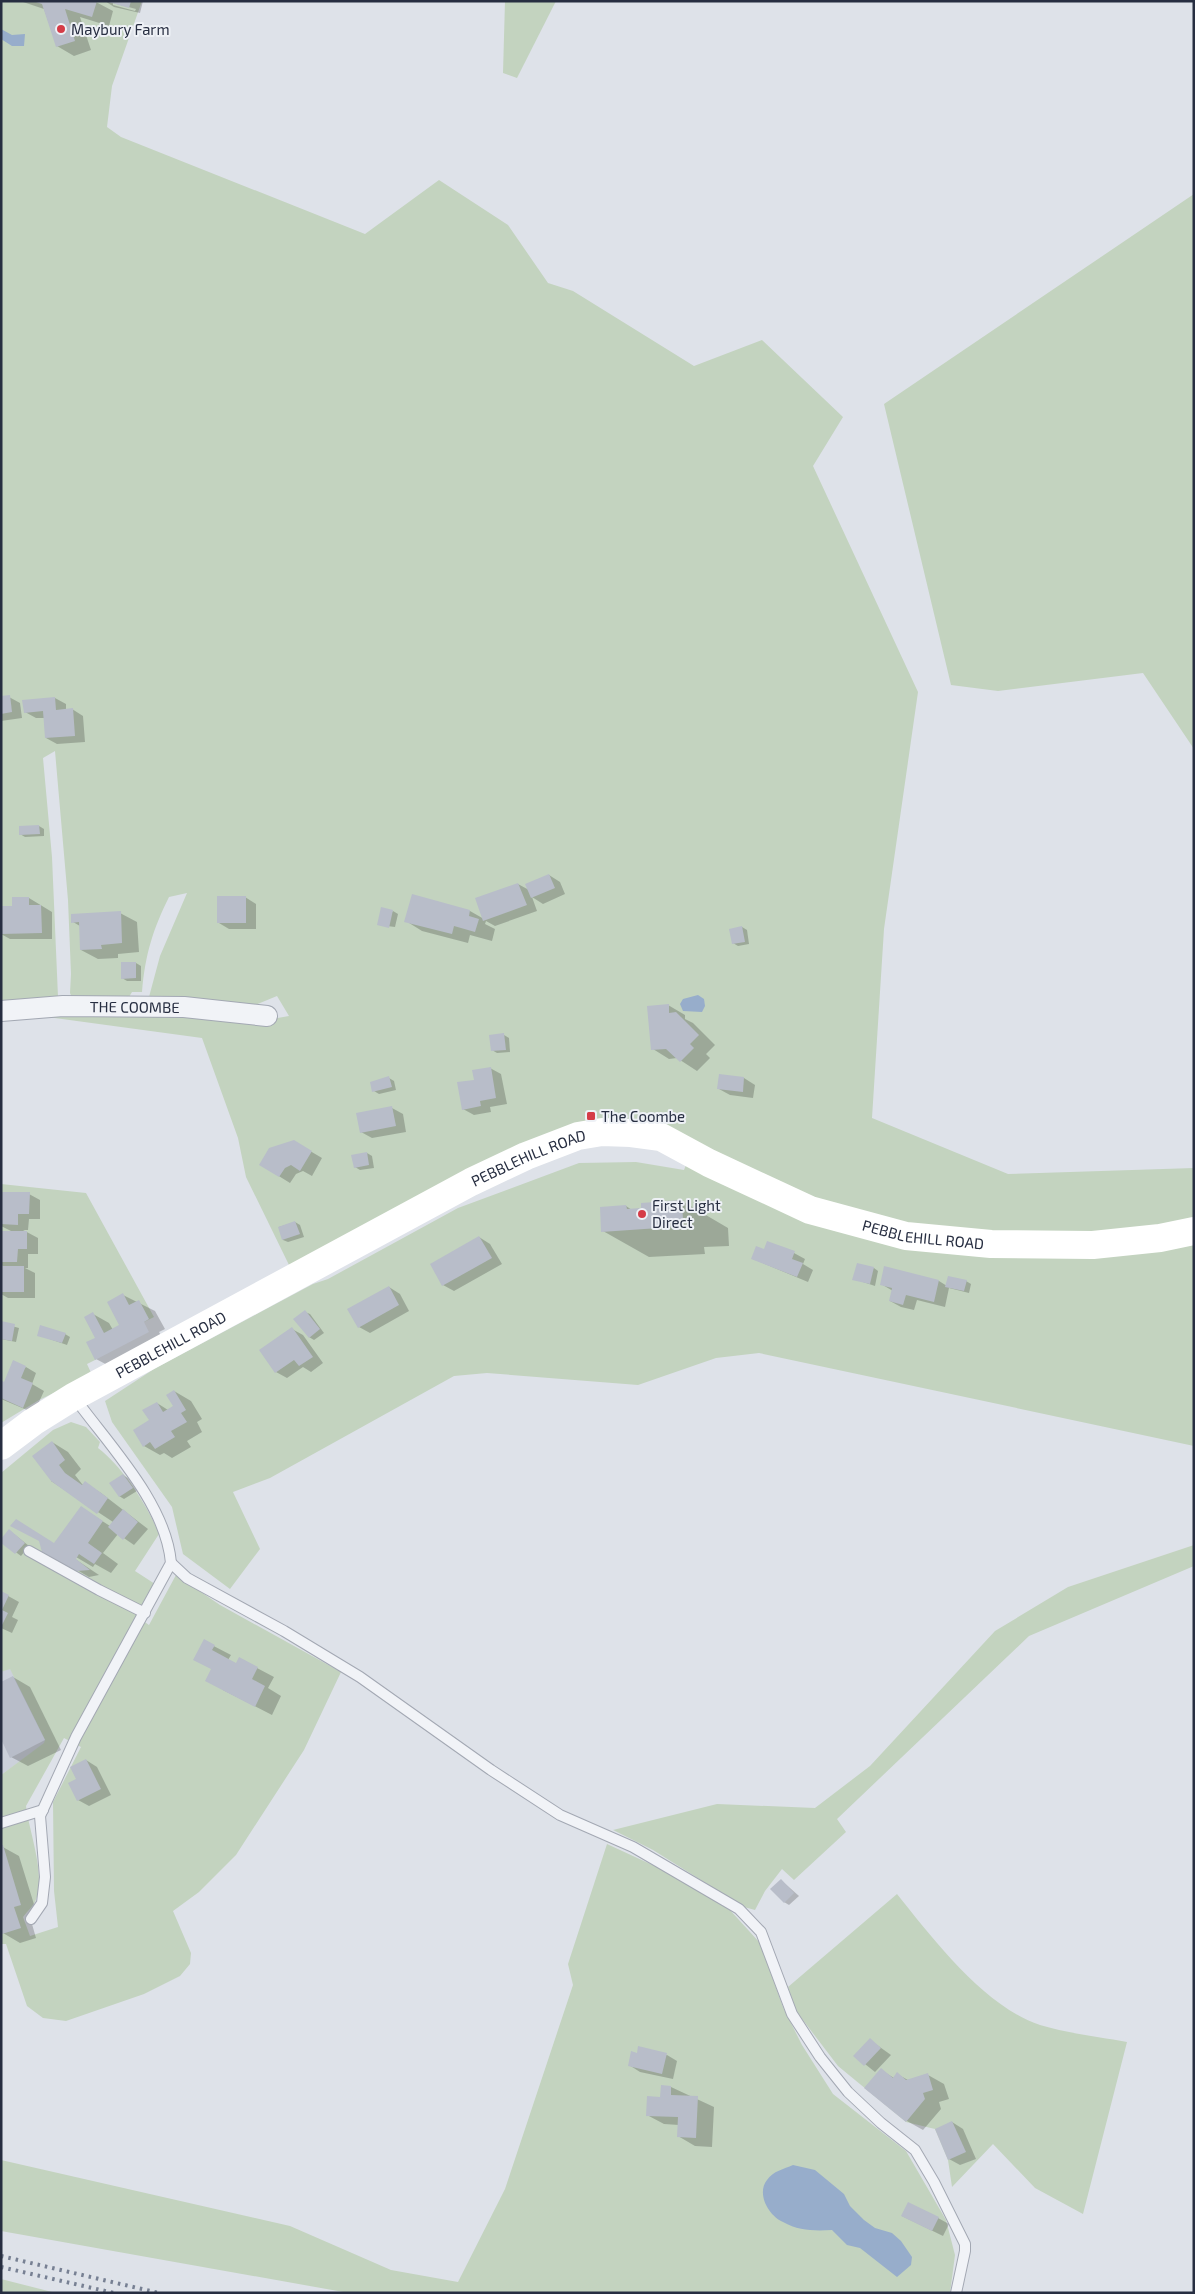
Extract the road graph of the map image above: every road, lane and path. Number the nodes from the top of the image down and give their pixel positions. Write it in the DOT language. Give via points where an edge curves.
graph roads {
  1 [pos="1,1011"];
  2 [pos="267,1016"];
  3 [pos="1194,1231"];
  4 [pos="73,1396"];
  5 [pos="1,1446"];
  6 [pos="29,1551"];
  7 [pos="171,1563"];
  8 [pos="145,1613"];
  9 [pos="43,1810"];
  10 [pos="1,1823"];
  11 [pos="31,1919"];
  12 [pos="956,2293"];
  1 -- 2 [label="street, THE COOMBE" via="63,1006 175,1007"];
  3 -- 4 [label="main road, PEBBLEHILL ROAD" via="1094,1245 991,1244 906,1236 810,1210 661,1137 602,1132 578,1136 471,1182"];
  4 -- 5 [label="main road, PEBBLEHILL ROAD"];
  4 -- 7 [label="lane" via="112,1445 157,1515 170,1546"];
  6 -- 8 [label="lane"];
  7 -- 8 [label="lane"];
  7 -- 12 [label="lane" via="187,1578 360,1677 560,1815 633,1847 739,1909 760,1932 792,2014 820,2057 848,2092 915,2150 934,2182 965,2244"];
  8 -- 9 [label="lane" via="76,1737"];
  9 -- 10 [label="lane"];
  9 -- 11 [label="lane" via="40,1816 45,1877 42,1903"];
}
